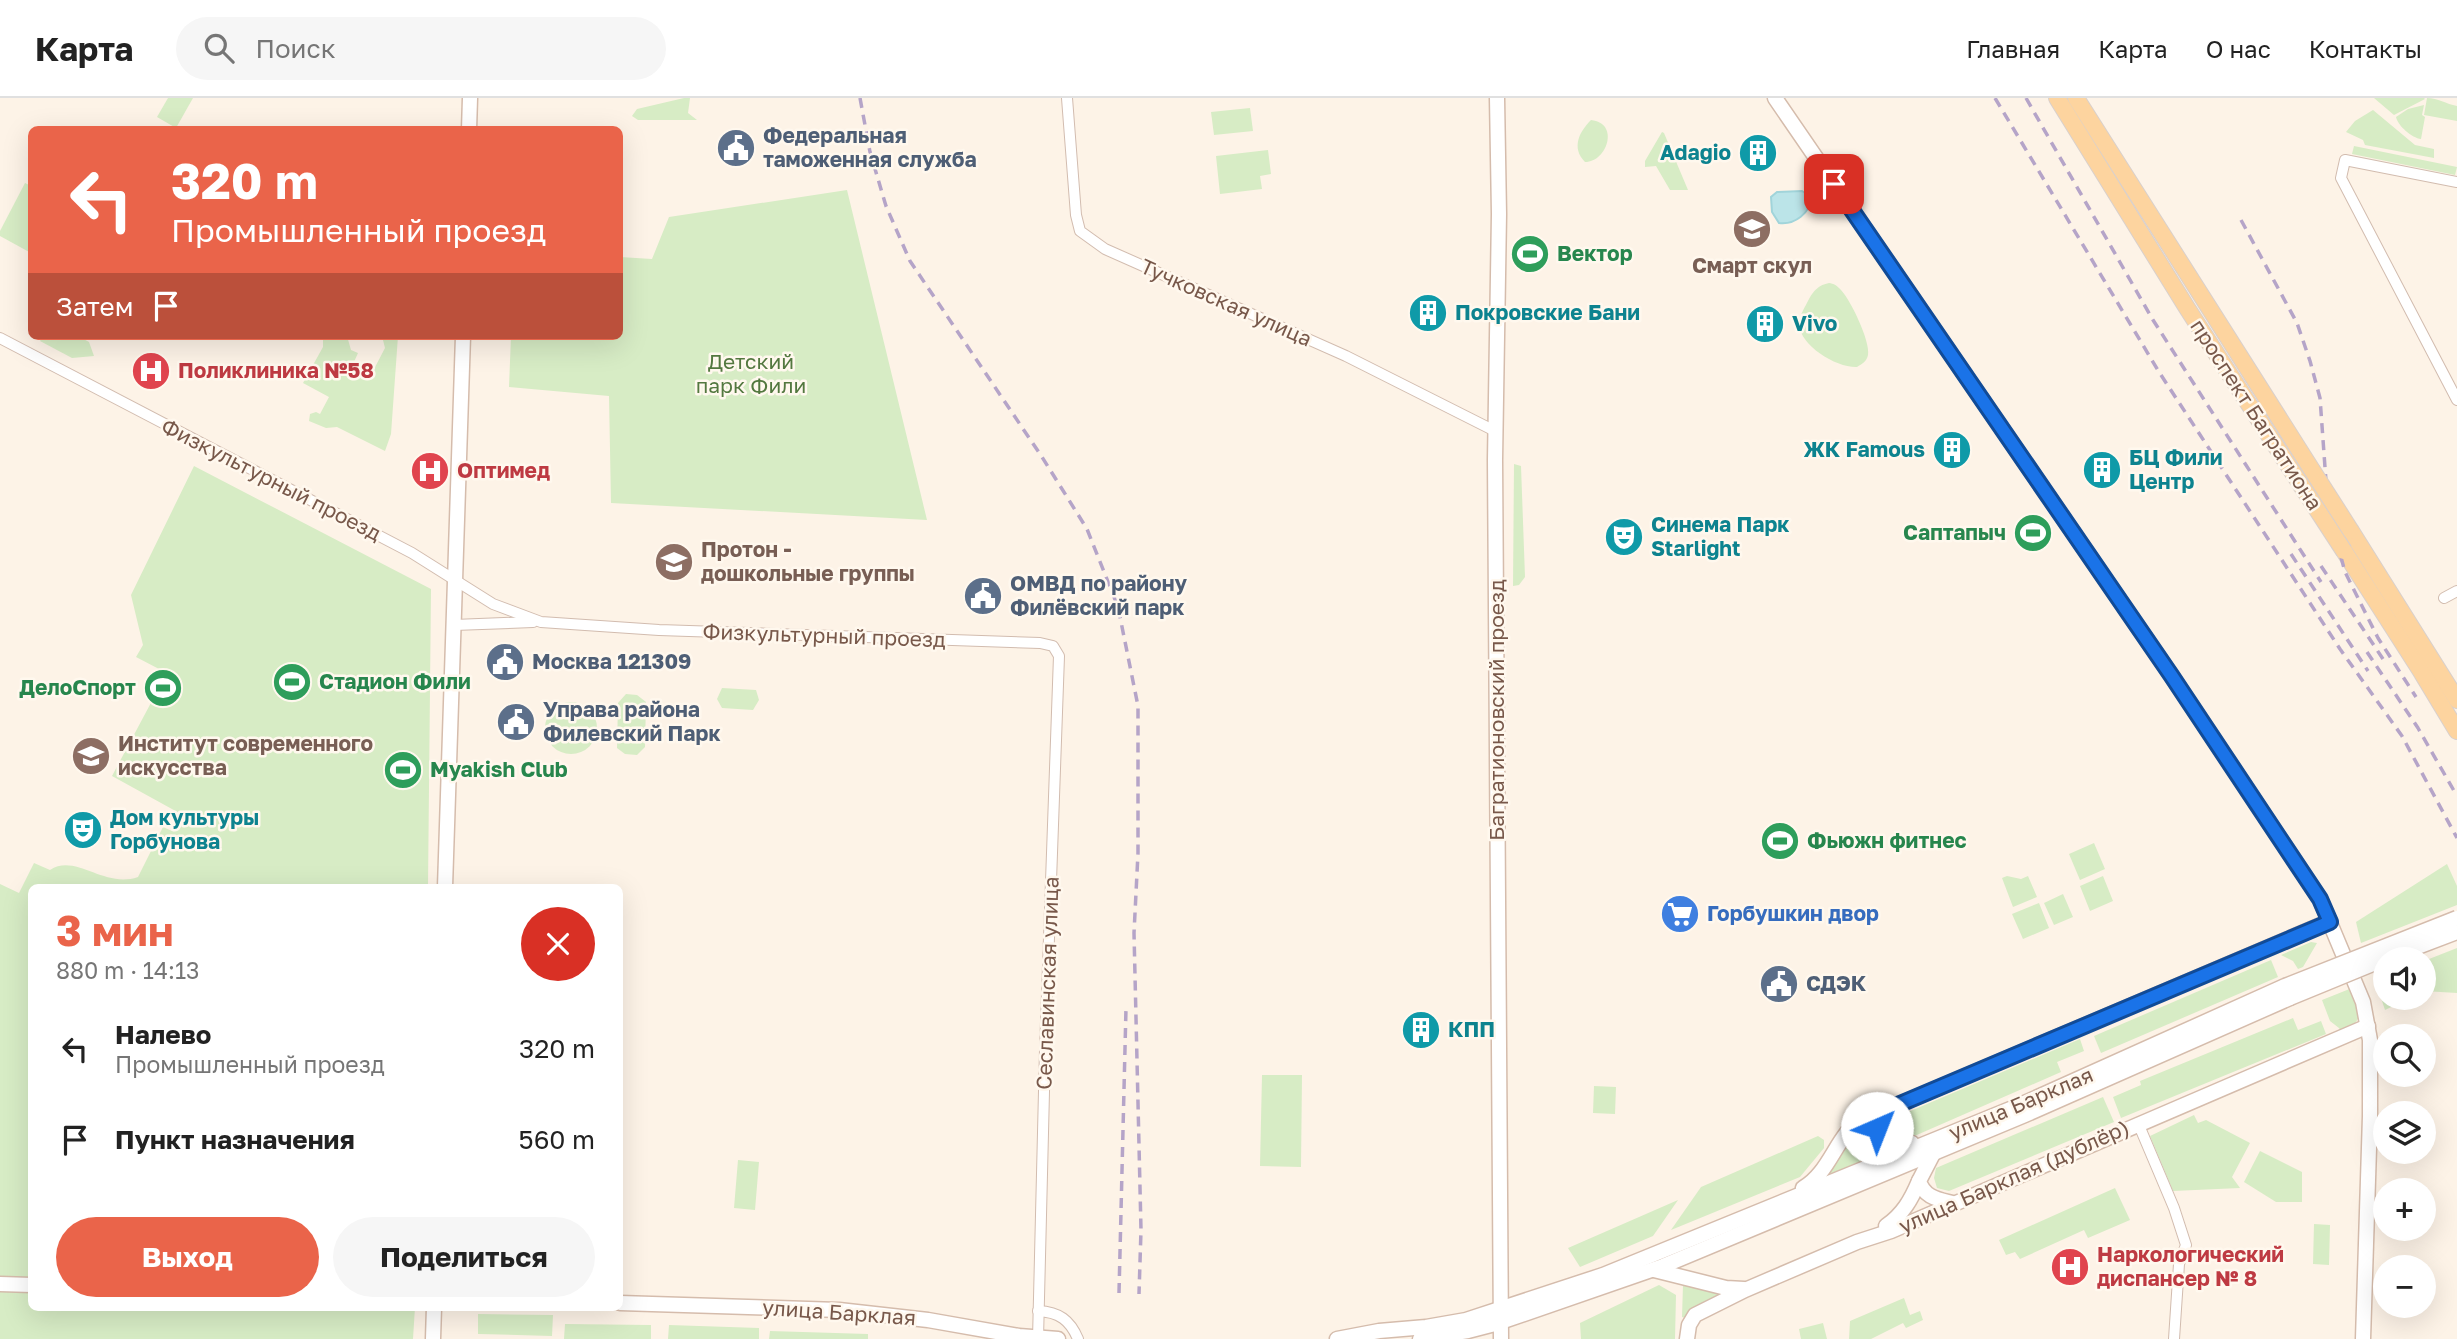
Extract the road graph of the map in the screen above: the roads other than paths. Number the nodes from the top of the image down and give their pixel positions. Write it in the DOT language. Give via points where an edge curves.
graph roads {
  1 [pos="470,98"];
  2 [pos="1067,98"];
  3 [pos="1497,98"];
  4 [pos="1775,98"];
  5 [pos="2057,98"];
  6 [pos="2076,98"];
  7 [pos="469,126"];
  8 [pos="2457,182"];
  9 [pos="0,338"];
  10 [pos="463,340"];
  11 [pos="2457,400"];
  12 [pos="1495,431"];
  13 [pos="455,580"];
  14 [pos="2457,591"];
  15 [pos="2444,598"];
  16 [pos="541,622"];
  17 [pos="454,625"];
  18 [pos="1059,656"];
  19 [pos="2457,700"];
  20 [pos="2457,731"];
  21 [pos="445,884"];
  22 [pos="2457,918"];
  23 [pos="2330,922"];
  24 [pos="2457,932"];
  25 [pos="2418,947"];
  26 [pos="2373,963"];
  27 [pos="2288,992"];
  28 [pos="2368,1026"];
  29 [pos="1900,1104"];
  30 [pos="2138,1123"];
  31 [pos="1942,1137"];
  32 [pos="1933,1154"];
  33 [pos="1919,1181"];
  34 [pos="1780,1202"];
  35 [pos="1952,1203"];
  36 [pos="1857,1242"];
  37 [pos="1654,1270"];
  38 [pos="0,1284"];
  39 [pos="28,1285"];
  40 [pos="1745,1290"];
  41 [pos="623,1303"];
  42 [pos="434,1311"];
  43 [pos="1038,1311"];
  44 [pos="1501,1316"];
  45 [pos="1038,1338"];
  46 [pos="433,1339"];
  47 [pos="1058,1339"];
  48 [pos="1079,1339"];
  49 [pos="1337,1339"];
  50 [pos="1420,1339"];
  51 [pos="1501,1339"];
  52 [pos="1687,1339"];
  53 [pos="2174,1339"];
  54 [pos="2363,1339"];
  1 -- 7 [label="street"];
  2 -- 12 [label="street, Тучковская улица" via="1080,232 1105,249 1346,356"];
  3 -- 12 [label="street, Багратионовский проезд"];
  4 -- 23 [label="street" via="2171,675 2320,899"];
  5 -- 20 [label="main road, проспект Багратиона, bridge"];
  6 -- 19 [label="main road, проспект Багратиона, bridge"];
  8 -- 11 [label="street" via="2345,160 2341,178"];
  9 -- 13 [label="street, Физкультурный проезд" via="412,553"];
  10 -- 13 [label="street"];
  12 -- 44 [label="street, Багратионовский проезд"];
  13 -- 16 [label="street, Физкультурный проезд" via="493,604"];
  13 -- 17 [label="street"];
  14 -- 15 [label="street"];
  16 -- 17 [label="street, Физкультурный проезд"];
  16 -- 18 [label="street, Физкультурный проезд" via="1040,643 1053,646"];
  17 -- 21 [label="street"];
  18 -- 43 [label="street, Сеславинская улица"];
  22 -- 27 [label="street, улица Барклая, bridge"];
  23 -- 28 [label="street"];
  23 -- 29 [label="street"];
  24 -- 25 [label="street, улица Барклая, bridge"];
  26 -- 27 [label="street, улица Барклая, bridge"];
  27 -- 31 [label="street, улица Барклая"];
  27 -- 32 [label="street, улица Барклая"];
  28 -- 30 [label="street, улица Барклая (дублёр)"];
  28 -- 54 [label="street"];
  29 -- 31 [label="street" via="1879,1122 1876,1131 1882,1143 1893,1147"];
  29 -- 34 [label="street" via="1864,1117 1840,1142 1818,1177"];
  30 -- 35 [label="street, улица Барклая (дублёр)"];
  30 -- 53 [label="street" via="2186,1245 2179,1264"];
  31 -- 34 [label="street, улица Барклая"];
  32 -- 33 [label="street"];
  32 -- 37 [label="street, улица Барклая"];
  33 -- 35 [label="street" via="1928,1195"];
  33 -- 36 [label="street" via="1900,1216"];
  34 -- 44 [label="street, улица Барклая"];
  35 -- 36 [label="street, улица Барклая (дублёр)"];
  36 -- 40 [label="street, улица Барклая (дублёр)"];
  37 -- 40 [label="street"];
  37 -- 44 [label="street, улица Барклая"];
  38 -- 39 [label="street"];
  40 -- 52 [label="street, улица Барклая (дублёр)" via="1696,1315"];
  41 -- 45 [label="street, улица Барклая" via="877,1313"];
  42 -- 46 [label="street"];
  43 -- 45 [label="street, Сеславинская улица"];
  43 -- 48 [label="street" via="1066,1319"];
  44 -- 49 [label="street, улица Барклая"];
  44 -- 50 [label="street, улица Барклая" via="1468,1331"];
  44 -- 51 [label="street, Багратионовский проезд"];
  45 -- 47 [label="street, улица Барклая"];
}
